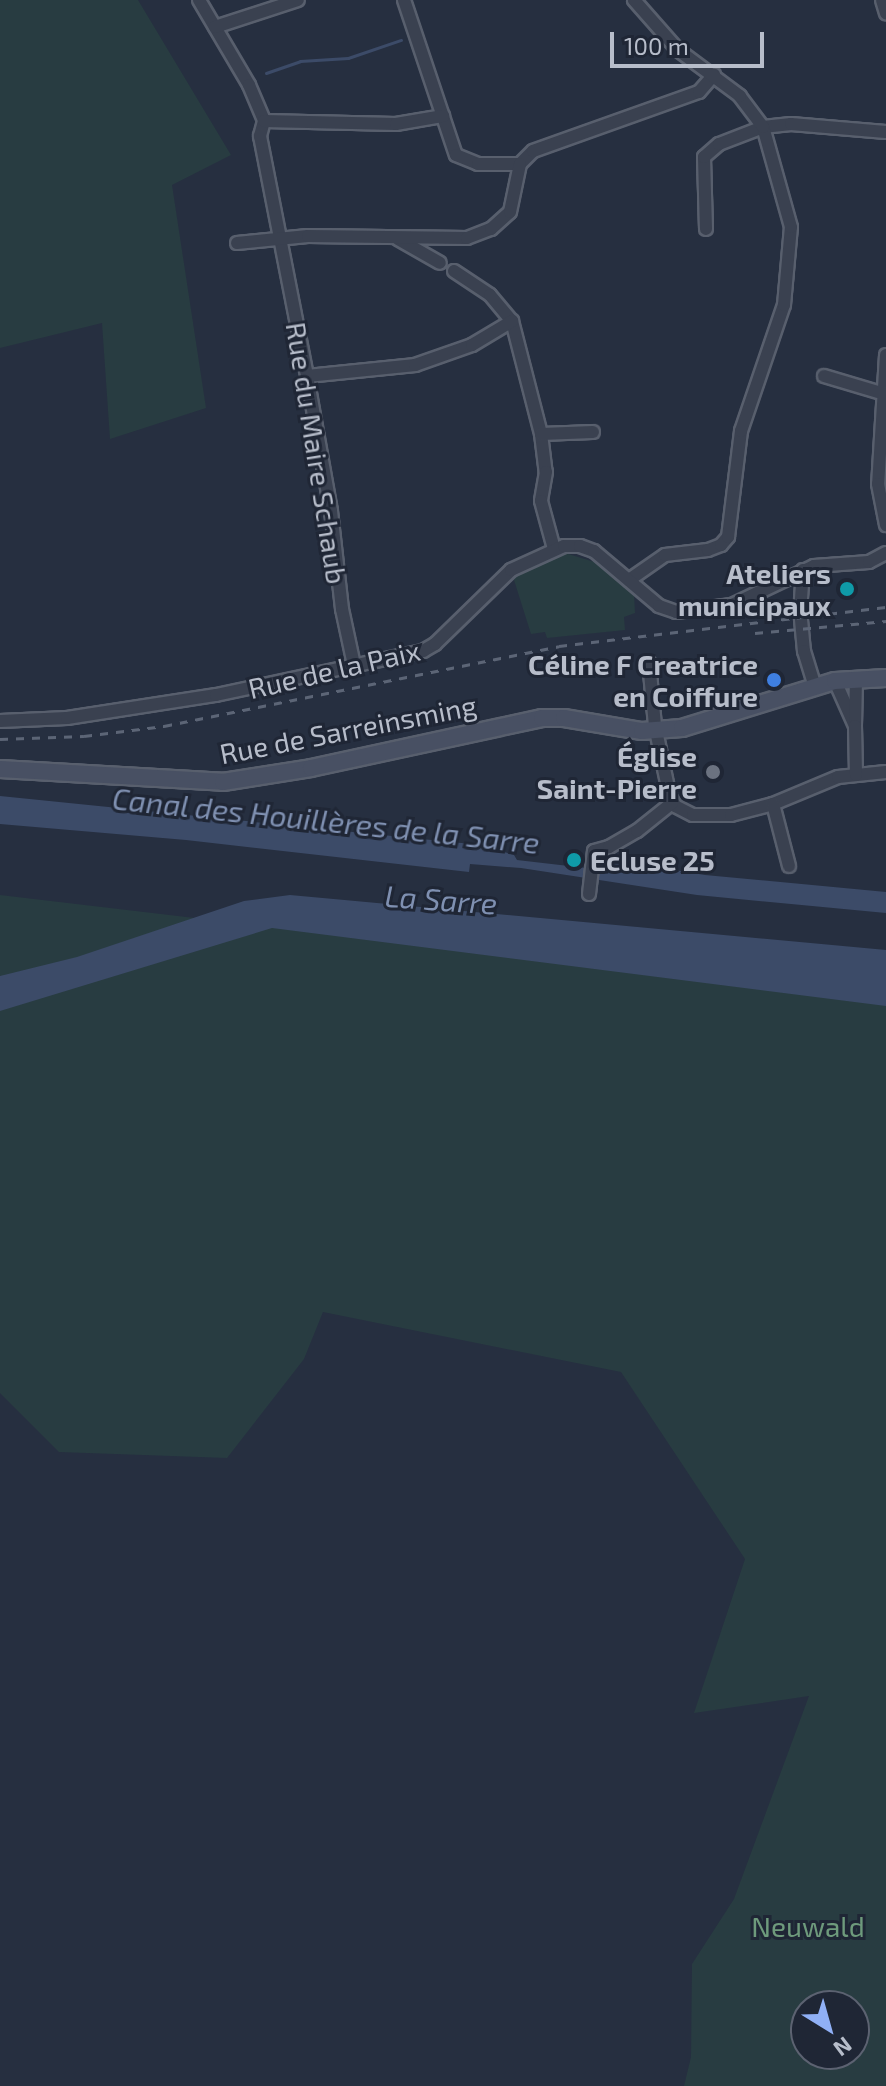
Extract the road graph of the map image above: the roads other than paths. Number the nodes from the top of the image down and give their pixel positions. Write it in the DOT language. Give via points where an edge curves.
graph roads {
  1 [pos="199,0"];
  2 [pos="298,0"];
  3 [pos="404,0"];
  4 [pos="634,0"];
  5 [pos="882,0"];
  6 [pos="886,13"];
  7 [pos="215,27"];
  8 [pos="714,75"];
  9 [pos="443,116"];
  10 [pos="264,121"];
  11 [pos="764,130"];
  12 [pos="886,132"];
  13 [pos="520,164"];
  14 [pos="706,229"];
  15 [pos="396,239"];
  16 [pos="279,241"];
  17 [pos="237,243"];
  18 [pos="440,263"];
  19 [pos="454,271"];
  20 [pos="512,321"];
  21 [pos="886,355"];
  22 [pos="307,376"];
  23 [pos="824,376"];
  24 [pos="881,393"];
  25 [pos="593,432"];
  26 [pos="541,434"];
  27 [pos="886,525"];
  28 [pos="554,549"];
  29 [pos="886,553"];
  30 [pos="880,563"];
  31 [pos="803,570"];
  32 [pos="629,580"];
  33 [pos="786,580"];
  34 [pos="799,601"];
  35 [pos="649,662"];
  36 [pos="354,665"];
  37 [pos="856,678"];
  38 [pos="886,678"];
  39 [pos="835,681"];
  40 [pos="815,687"];
  41 [pos="0,721"];
  42 [pos="855,726"];
  43 [pos="657,731"];
  44 [pos="0,769"];
  45 [pos="886,772"];
  46 [pos="856,775"];
  47 [pos="672,803"];
  48 [pos="773,804"];
  49 [pos="789,866"];
  50 [pos="590,890"];
  1 -- 7 [label="street"];
  2 -- 7 [label="street"];
  3 -- 9 [label="street"];
  4 -- 8 [label="street" via="678,50"];
  5 -- 6 [label="street"];
  7 -- 10 [label="street"];
  8 -- 11 [label="street" via="740,96"];
  8 -- 13 [label="street" via="699,92 533,151"];
  9 -- 10 [label="street" via="396,124"];
  9 -- 13 [label="street" via="456,155 478,164"];
  10 -- 16 [label="street, Rue du Maire Schaub" via="260,136"];
  11 -- 12 [label="street" via="791,124"];
  11 -- 14 [label="street" via="719,144 704,157"];
  11 -- 32 [label="street" via="791,227 791,261 784,305 741,431 728,537 708,550 665,555"];
  13 -- 15 [label="street" via="510,212 491,229 467,238"];
  15 -- 16 [label="street" via="308,236"];
  15 -- 18 [label="street"];
  16 -- 17 [label="street"];
  16 -- 22 [label="street, Rue du Maire Schaub"];
  19 -- 20 [label="street" via="490,295"];
  20 -- 22 [label="street" via="472,345 415,365"];
  20 -- 26 [label="street"];
  21 -- 24 [label="street"];
  22 -- 36 [label="street, Rue du Maire Schaub"];
  23 -- 24 [label="street"];
  24 -- 27 [label="street" via="878,484"];
  25 -- 26 [label="street"];
  26 -- 28 [label="street" via="546,472 541,501"];
  28 -- 32 [label="street" via="586,548"];
  28 -- 36 [label="street, Rue de la Paix" via="511,570 430,648"];
  29 -- 30 [label="street"];
  30 -- 31 [label="street" via="831,562"];
  31 -- 33 [label="street"];
  31 -- 34 [label="street"];
  32 -- 33 [label="street" via="659,606 676,612 732,605"];
  33 -- 34 [label="street"];
  34 -- 40 [label="street" via="804,651"];
  35 -- 43 [label="street"];
  36 -- 41 [label="street, Rue de la Paix" via="216,695 67,718"];
  37 -- 38 [label="street, Rue de Sarreinsming"];
  37 -- 39 [label="street, Rue de Sarreinsming"];
  37 -- 42 [label="street"];
  39 -- 40 [label="street, Rue de Sarreinsming"];
  39 -- 42 [label="street"];
  40 -- 43 [label="street, Rue de Sarreinsming" via="692,726"];
  42 -- 46 [label="street"];
  43 -- 44 [label="street, Rue de Sarreinsming" via="542,718 223,782"];
  43 -- 47 [label="street"];
  45 -- 46 [label="street"];
  46 -- 48 [label="street" via="838,777"];
  47 -- 48 [label="street" via="693,815 713,817"];
  47 -- 50 [label="street" via="637,831 594,854"];
  48 -- 49 [label="street"];
}
